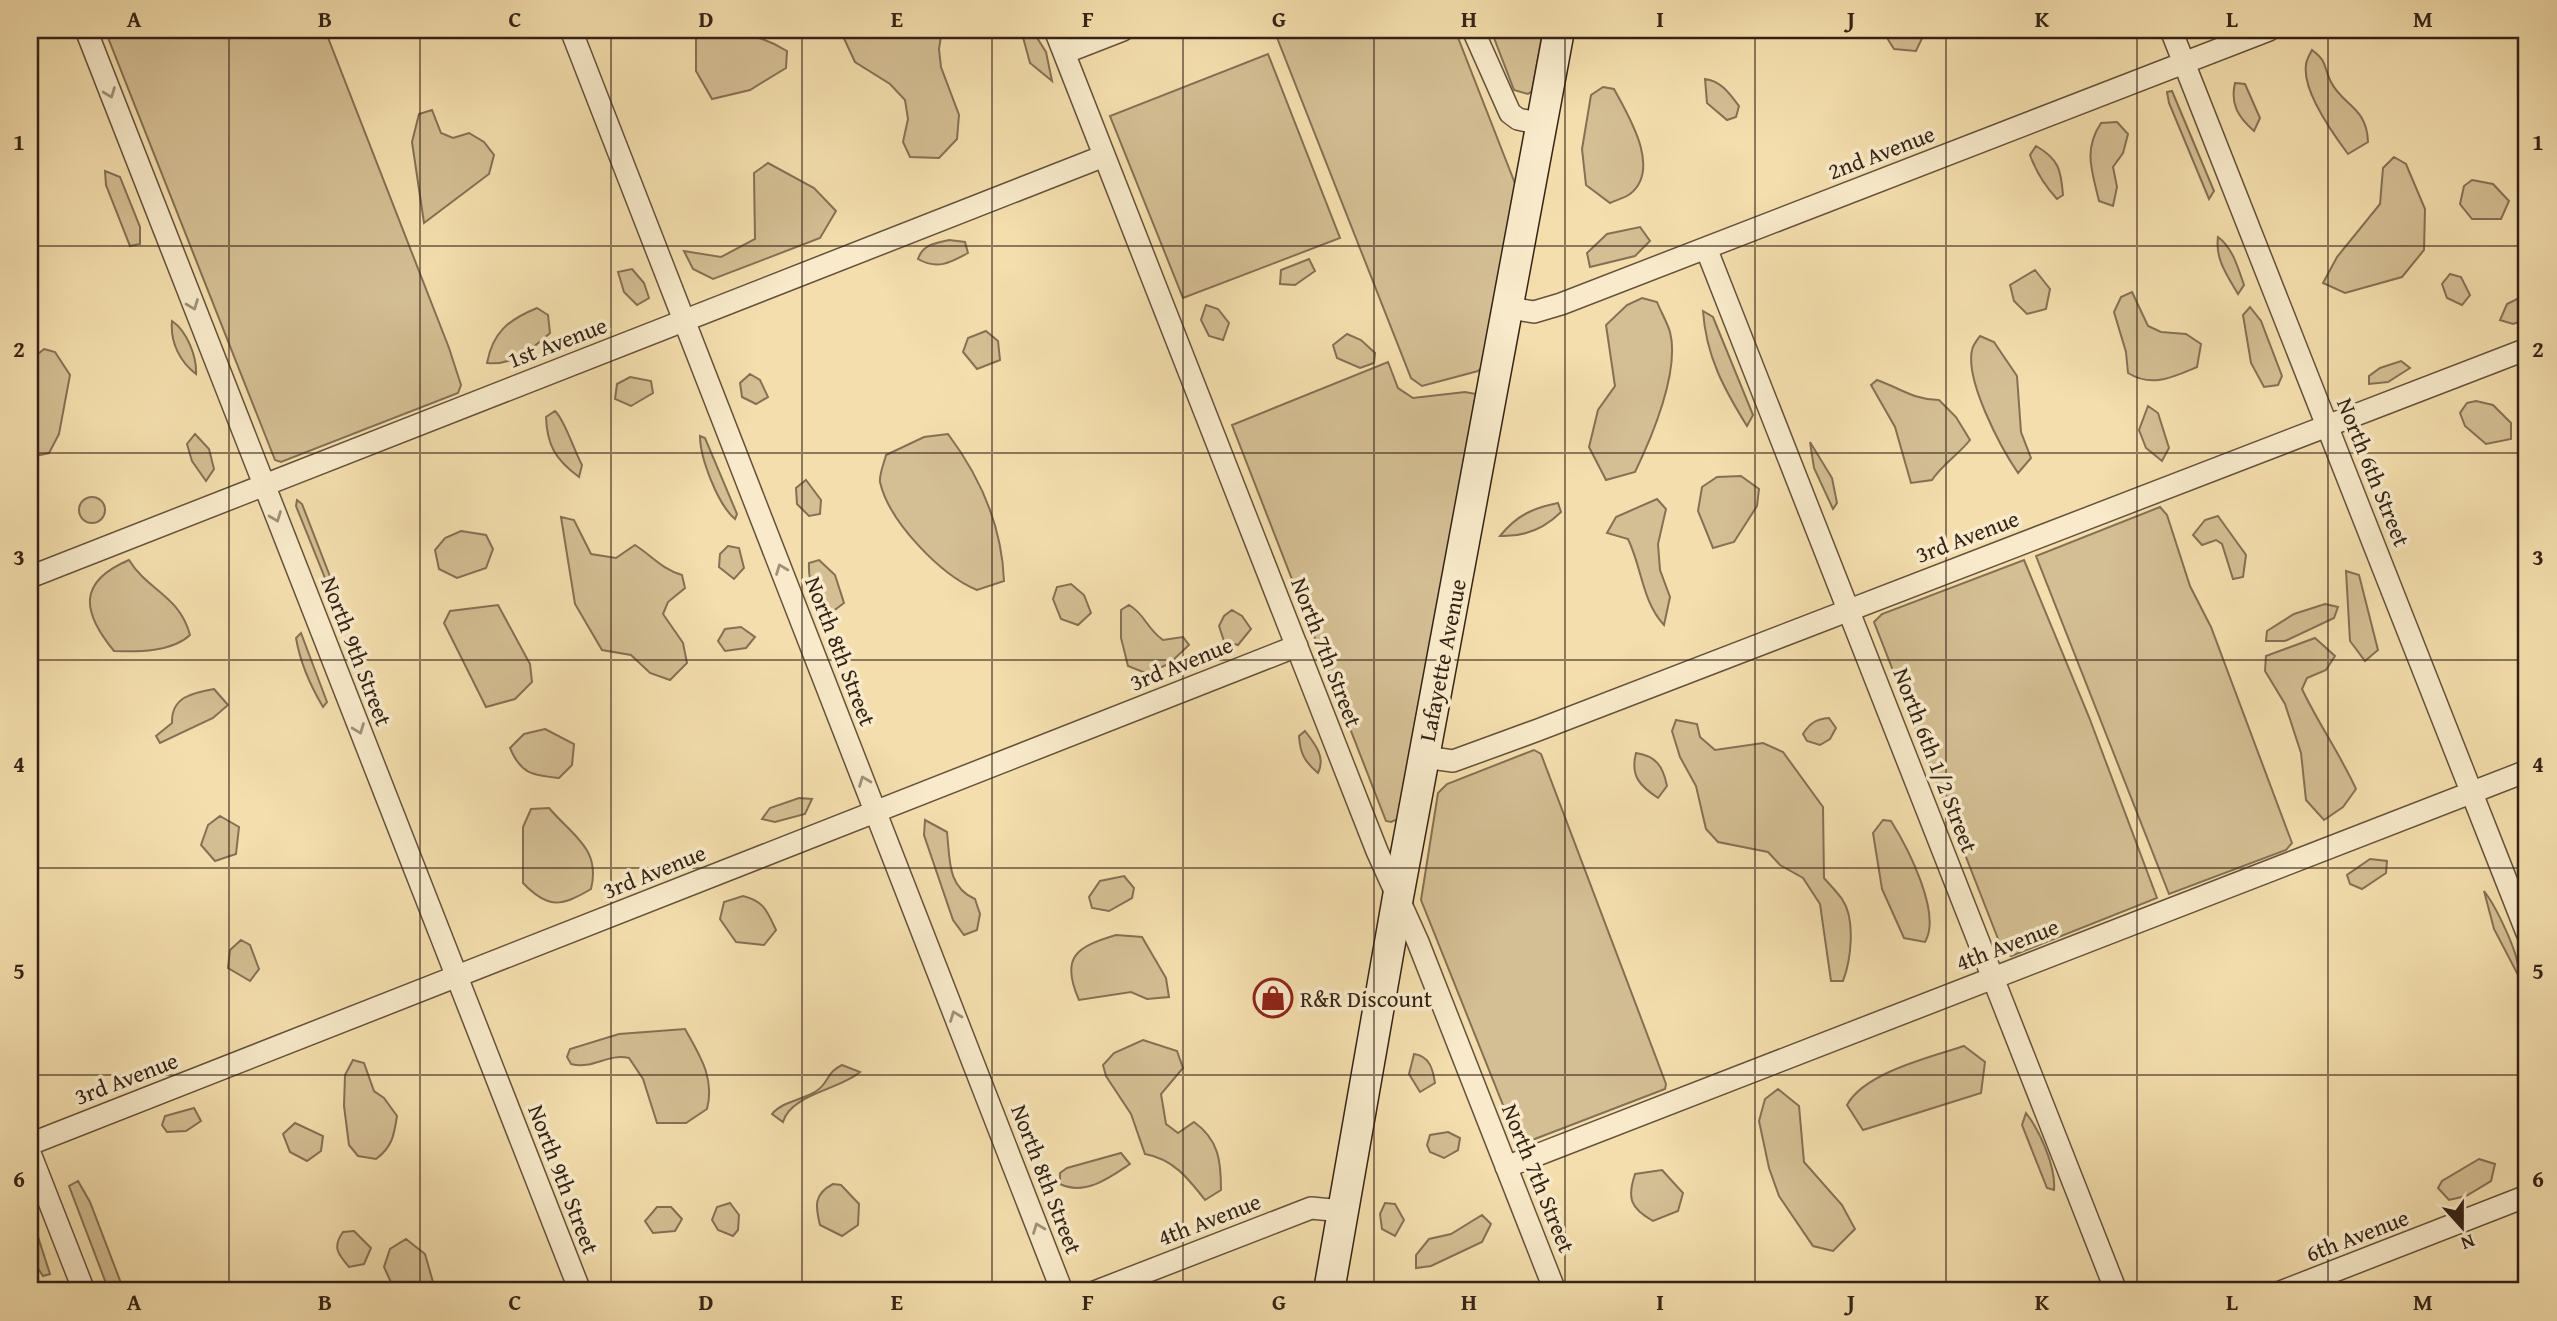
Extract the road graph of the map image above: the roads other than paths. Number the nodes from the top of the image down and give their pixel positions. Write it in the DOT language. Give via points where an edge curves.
graph roads {
  1 [pos="86,30"];
  2 [pos="571,30"];
  3 [pos="1055,30"];
  4 [pos="1123,30"];
  5 [pos="1473,30"];
  6 [pos="1559,30"];
  7 [pos="2171,30"];
  8 [pos="2269,30"];
  9 [pos="1064,53"];
  10 [pos="2184,63"];
  11 [pos="1542,124"];
  12 [pos="1104,156"];
  13 [pos="1706,248"];
  14 [pos="1509,308"];
  15 [pos="684,320"];
  16 [pos="2527,349"];
  17 [pos="2328,425"];
  18 [pos="264,485"];
  19 [pos="30,577"];
  20 [pos="1850,610"];
  21 [pos="1297,646"];
  22 [pos="1424,757"];
  23 [pos="2527,771"];
  24 [pos="2472,792"];
  25 [pos="876,812"];
  26 [pos="1398,897"];
  27 [pos="2527,933"];
  28 [pos="457,977"];
  29 [pos="1993,978"];
  30 [pos="30,1144"];
  31 [pos="30,1153"];
  32 [pos="1506,1167"];
  33 [pos="2527,1196"];
  34 [pos="1343,1211"];
  35 [pos="84,1291"];
  36 [pos="580,1291"];
  37 [pos="1062,1291"];
  38 [pos="1097,1291"];
  39 [pos="1329,1291"];
  40 [pos="1555,1291"];
  41 [pos="2116,1291"];
  42 [pos="2283,1291"];
  1 -- 18 [label="street, North 9th Street, one-way"];
  2 -- 15 [label="street, North 8th Street"];
  3 -- 9 [label="street, North 7th Street"];
  4 -- 9 [label="street"];
  5 -- 11 [label="street" via="1510,113"];
  6 -- 11 [label="street, Lafayette Avenue"];
  7 -- 10 [label="street, North 6th Street"];
  8 -- 10 [label="street, 2nd Avenue"];
  9 -- 12 [label="street, North 7th Street"];
  10 -- 13 [label="street, 2nd Avenue"];
  10 -- 17 [label="street, North 6th Street"];
  11 -- 14 [label="street, Lafayette Avenue"];
  12 -- 15 [label="street, 1st Avenue"];
  12 -- 21 [label="street, North 7th Street"];
  13 -- 14 [label="street, 2nd Avenue" via="1561,304 1534,312"];
  13 -- 20 [label="street, North 6th 1/2 Street"];
  14 -- 22 [label="street, Lafayette Avenue"];
  15 -- 18 [label="street, 1st Avenue"];
  25 -- 15 [label="street, North 8th Street, one-way"];
  16 -- 17 [label="street, 3rd Avenue"];
  17 -- 20 [label="street, 3rd Avenue"];
  17 -- 24 [label="street, North 6th Street"];
  18 -- 19 [label="street, 1st Avenue"];
  18 -- 28 [label="street, North 9th Street, one-way"];
  20 -- 22 [label="street, 3rd Avenue" via="1453,761"];
  20 -- 29 [label="street, North 6th 1/2 Street"];
  21 -- 25 [label="street, 3rd Avenue"];
  21 -- 26 [label="street, North 7th Street"];
  22 -- 26 [label="street, Lafayette Avenue"];
  23 -- 24 [label="street, 4th Avenue"];
  24 -- 27 [label="street, North 6th Street"];
  24 -- 29 [label="street, 4th Avenue"];
  25 -- 28 [label="street, 3rd Avenue"];
  37 -- 25 [label="street, North 8th Street, one-way"];
  26 -- 32 [label="street, North 7th Street"];
  26 -- 34 [label="street, Lafayette Avenue"];
  28 -- 30 [label="street, 3rd Avenue"];
  28 -- 36 [label="street, North 9th Street"];
  29 -- 32 [label="street, 4th Avenue"];
  29 -- 41 [label="street, North 6th 1/2 Street"];
  31 -- 35 [label="street"];
  32 -- 40 [label="street, North 7th Street"];
  33 -- 42 [label="street, 6th Avenue"];
  34 -- 38 [label="street, 4th Avenue" via="1311,1208"];
  34 -- 39 [label="street, Lafayette Avenue"];
}
